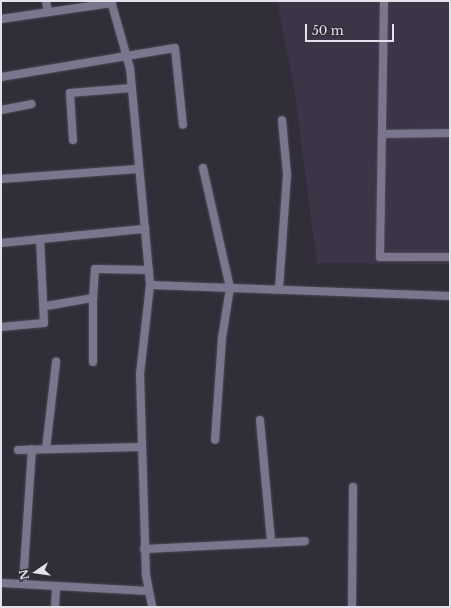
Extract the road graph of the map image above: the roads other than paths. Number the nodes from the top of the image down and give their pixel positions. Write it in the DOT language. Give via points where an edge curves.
graph roads {
  1 [pos="46,1"];
  2 [pos="384,1"];
  3 [pos="112,2"];
  4 [pos="48,12"];
  5 [pos="1,19"];
  6 [pos="127,56"];
  7 [pos="1,78"];
  8 [pos="132,88"];
  9 [pos="31,104"];
  10 [pos="1,110"];
  11 [pos="282,120"];
  12 [pos="183,125"];
  13 [pos="382,134"];
  14 [pos="450,134"];
  15 [pos="73,140"];
  16 [pos="203,168"];
  17 [pos="138,169"];
  18 [pos="1,179"];
  19 [pos="145,229"];
  20 [pos="40,239"];
  21 [pos="1,243"];
  22 [pos="450,257"];
  23 [pos="149,270"];
  24 [pos="150,285"];
  25 [pos="230,288"];
  26 [pos="279,289"];
  27 [pos="450,296"];
  28 [pos="93,298"];
  29 [pos="46,306"];
  30 [pos="1,327"];
  31 [pos="56,362"];
  32 [pos="93,362"];
  33 [pos="260,420"];
  34 [pos="215,440"];
  35 [pos="142,448"];
  36 [pos="32,449"];
  37 [pos="46,449"];
  38 [pos="18,450"];
  39 [pos="353,487"];
  40 [pos="305,541"];
  41 [pos="271,542"];
  42 [pos="144,549"];
  43 [pos="1,583"];
  44 [pos="23,584"];
  45 [pos="56,586"];
  46 [pos="149,591"];
  47 [pos="56,607"];
  48 [pos="152,607"];
  49 [pos="352,607"];
  1 -- 4 [label="street"];
  2 -- 13 [label="street"];
  3 -- 4 [label="street"];
  3 -- 6 [label="street"];
  4 -- 5 [label="street"];
  6 -- 7 [label="street"];
  6 -- 8 [label="street"];
  6 -- 12 [label="street" via="175,48"];
  8 -- 15 [label="street" via="70,93"];
  8 -- 17 [label="street"];
  9 -- 10 [label="street"];
  11 -- 26 [label="street" via="287,174"];
  13 -- 14 [label="street"];
  13 -- 22 [label="street" via="380,257"];
  16 -- 25 [label="street"];
  17 -- 18 [label="street"];
  17 -- 19 [label="street"];
  19 -- 20 [label="street"];
  19 -- 23 [label="street"];
  20 -- 21 [label="street"];
  20 -- 29 [label="street"];
  23 -- 24 [label="street"];
  23 -- 28 [label="street" via="95,269"];
  24 -- 25 [label="street"];
  24 -- 35 [label="street" via="140,374"];
  25 -- 26 [label="street"];
  25 -- 34 [label="street" via="222,338"];
  26 -- 27 [label="street"];
  28 -- 29 [label="street"];
  28 -- 32 [label="street"];
  29 -- 30 [label="street" via="44,323"];
  31 -- 37 [label="street"];
  33 -- 41 [label="street"];
  35 -- 37 [label="street"];
  35 -- 42 [label="street"];
  36 -- 37 [label="street"];
  36 -- 38 [label="street"];
  36 -- 44 [label="street"];
  39 -- 49 [label="street"];
  40 -- 41 [label="street"];
  41 -- 42 [label="street"];
  42 -- 46 [label="street"];
  43 -- 44 [label="street"];
  44 -- 45 [label="street"];
  45 -- 46 [label="street"];
  45 -- 47 [label="street"];
  46 -- 48 [label="street"];
}
